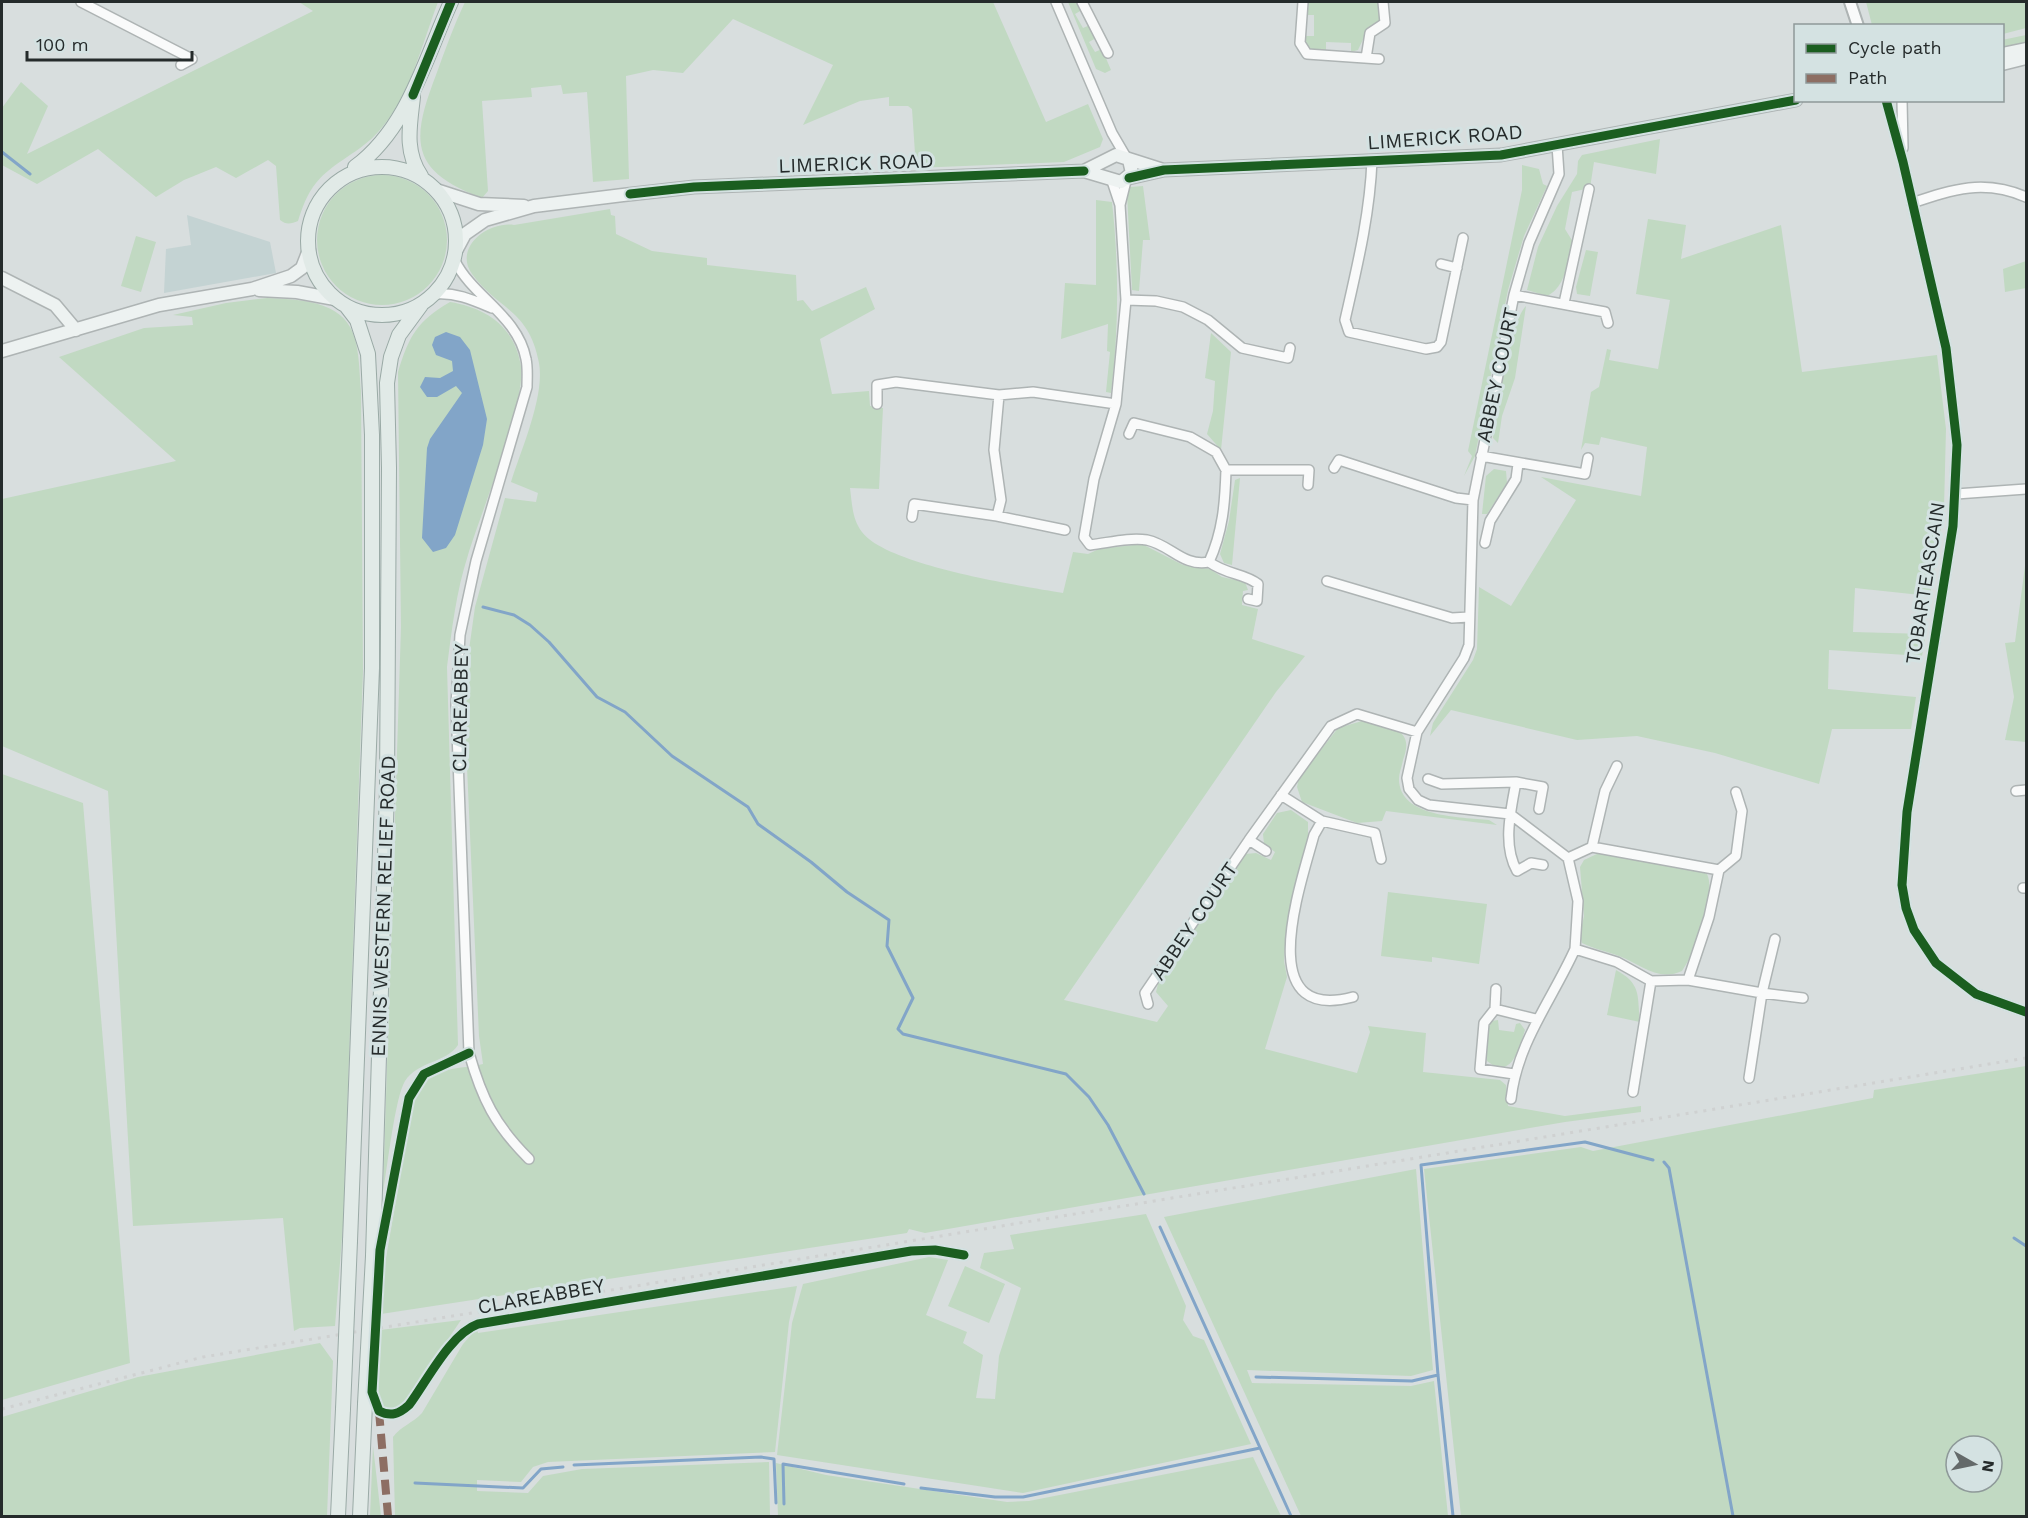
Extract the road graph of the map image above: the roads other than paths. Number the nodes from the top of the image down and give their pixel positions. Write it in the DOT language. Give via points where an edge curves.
graph roads {
  1 [pos="81,2"];
  2 [pos="451,2"];
  3 [pos="1056,2"];
  4 [pos="1082,2"];
  5 [pos="1303,2"];
  6 [pos="1383,2"];
  7 [pos="1850,2"];
  8 [pos="1857,24"];
  9 [pos="2026,49"];
  10 [pos="1108,53"];
  11 [pos="2004,54"];
  12 [pos="1366,58"];
  13 [pos="2026,58"];
  14 [pos="1379,59"];
  15 [pos="2004,64"];
  16 [pos="181,65"];
  17 [pos="413,95"];
  18 [pos="1794,100"];
  19 [pos="1887,102"];
  20 [pos="1902,102"];
  21 [pos="1112,133"];
  22 [pos="1557,145"];
  23 [pos="1110,158"];
  24 [pos="1127,158"];
  25 [pos="1372,160"];
  26 [pos="1903,162"];
  27 [pos="1164,170"];
  28 [pos="1084,171"];
  29 [pos="344,176"];
  30 [pos="421,176"];
  31 [pos="1110,179"];
  32 [pos="1128,179"];
  33 [pos="1589,189"];
  34 [pos="436,190"];
  35 [pos="2026,197"];
  36 [pos="1912,204"];
  37 [pos="1120,205"];
  38 [pos="534,206"];
  39 [pos="1463,238"];
  40 [pos="309,250"];
  41 [pos="456,255"];
  42 [pos="1441,264"];
  43 [pos="1456,268"];
  44 [pos="2,278"];
  45 [pos="252,289"];
  46 [pos="435,294"];
  47 [pos="1514,295"];
  48 [pos="335,299"];
  49 [pos="1126,300"];
  50 [pos="1564,303"];
  51 [pos="421,305"];
  52 [pos="347,307"];
  53 [pos="496,310"];
  54 [pos="1608,323"];
  55 [pos="76,330"];
  56 [pos="1290,348"];
  57 [pos="2,351"];
  58 [pos="999,395"];
  59 [pos="877,404"];
  60 [pos="1116,404"];
  61 [pos="1129,434"];
  62 [pos="1481,456"];
  63 [pos="1588,458"];
  64 [pos="1518,464"];
  65 [pos="1334,468"];
  66 [pos="1226,470"];
  67 [pos="1308,485"];
  68 [pos="2026,489"];
  69 [pos="1956,494"];
  70 [pos="1473,500"];
  71 [pos="997,516"];
  72 [pos="912,517"];
  73 [pos="1065,530"];
  74 [pos="1485,543"];
  75 [pos="1209,562"];
  76 [pos="1327,581"];
  77 [pos="1248,599"];
  78 [pos="1468,617"];
  79 [pos="1417,732"];
  80 [pos="1617,766"];
  81 [pos="1428,779"];
  82 [pos="1516,782"];
  83 [pos="1736,792"];
  84 [pos="1281,795"];
  85 [pos="1539,809"];
  86 [pos="1510,814"];
  87 [pos="1322,821"];
  88 [pos="1249,840"];
  89 [pos="1592,847"];
  90 [pos="1266,851"];
  91 [pos="1568,858"];
  92 [pos="1381,859"];
  93 [pos="1543,865"];
  94 [pos="1719,870"];
  95 [pos="1774,939"];
  96 [pos="1575,949"];
  97 [pos="1688,980"];
  98 [pos="1651,981"];
  99 [pos="1496,989"];
  100 [pos="1762,993"];
  101 [pos="1353,997"];
  102 [pos="1803,998"];
  103 [pos="1148,1004"];
  104 [pos="1495,1009"];
  105 [pos="2026,1012"];
  106 [pos="1536,1019"];
  107 [pos="468,1053"];
  108 [pos="1514,1074"];
  109 [pos="1749,1078"];
  110 [pos="1633,1092"];
  111 [pos="1512,1099"];
  112 [pos="529,1159"];
  113 [pos="376,1253"];
  114 [pos="964,1255"];
  115 [pos="369,1398"];
  116 [pos="338,1516"];
  117 [pos="360,1516"];
  1 -- 16 [label="street" via="192,59"];
  2 -- 17 [label="main road"];
  3 -- 21 [label="street"];
  4 -- 10 [label="street"];
  5 -- 12 [label="street" via="1302,50 1307,54"];
  6 -- 12 [label="street" via="1384,23 1370,33"];
  7 -- 8 [label="street"];
  9 -- 11 [label="main road"];
  12 -- 14 [label="street"];
  13 -- 15 [label="main road"];
  17 -- 29 [label="main road" via="371,155"];
  17 -- 30 [label="main road" via="409,150"];
  18 -- 22 [label="main road, LIMERICK ROAD"];
  19 -- 26 [label="street, TOBARTEASCAIN"];
  20 -- 26 [label="street, TOBARTEASCAIN"];
  21 -- 23 [label="street"];
  21 -- 24 [label="street"];
  22 -- 25 [label="main road, LIMERICK ROAD" via="1491,156"];
  22 -- 47 [label="street, ABBEY COURT" via="1559,174 1529,243"];
  23 -- 24 [label="main road"];
  23 -- 28 [label="main road, LIMERICK ROAD"];
  23 -- 31 [label="main road" via="1105,169"];
  24 -- 27 [label="main road, LIMERICK ROAD"];
  24 -- 32 [label="main road" via="1133,169"];
  25 -- 27 [label="main road, LIMERICK ROAD"];
  25 -- 43 [label="street" via="1364,235 1345,320 1349,333 1426,349 1437,347"];
  26 -- 36 [label="street, TOBARTEASCAIN"];
  27 -- 32 [label="main road, LIMERICK ROAD"];
  28 -- 31 [label="main road, LIMERICK ROAD"];
  28 -- 38 [label="main road, LIMERICK ROAD" via="694,187"];
  29 -- 30 [label="main road" via="375,165"];
  29 -- 40 [label="main road" via="331,186 314,210"];
  30 -- 34 [label="main road"];
  31 -- 32 [label="main road"];
  31 -- 37 [label="street"];
  32 -- 37 [label="street"];
  33 -- 50 [label="street"];
  34 -- 38 [label="main road" via="479,204"];
  34 -- 41 [label="main road" via="454,225"];
  35 -- 36 [label="street" via="1980,186"];
  36 -- 69 [label="street, TOBARTEASCAIN" via="1949,368"];
  37 -- 49 [label="street"];
  38 -- 41 [label="main road" via="485,220 465,234"];
  39 -- 43 [label="street"];
  40 -- 45 [label="main road" via="302,268 291,276"];
  40 -- 48 [label="main road" via="320,279"];
  41 -- 46 [label="main road"];
  41 -- 53 [label="street, CLAREABBEY" via="462,275"];
  42 -- 43 [label="street"];
  44 -- 55 [label="main road" via="55,305"];
  45 -- 48 [label="main road"];
  45 -- 55 [label="main road" via="159,305"];
  46 -- 51 [label="main road"];
  46 -- 53 [label="street, CLAREABBEY" via="472,299"];
  47 -- 50 [label="street, ABBEY COURT"];
  47 -- 62 [label="street, ABBEY COURT"];
  48 -- 52 [label="main road"];
  49 -- 56 [label="street" via="1183,307 1242,348 1288,358"];
  49 -- 60 [label="street"];
  50 -- 54 [label="street, ABBEY COURT" via="1605,312"];
  51 -- 52 [label="main road" via="385,316"];
  51 -- 113 [label="main road, ENNIS WESTERN RELIEF ROAD" via="399,335 387,384 387,789"];
  52 -- 116 [label="main road, ENNIS WESTERN RELIEF ROAD, bridge" via="357,320 368,354 372,668"];
  53 -- 107 [label="street, CLAREABBEY" via="521,344 527,387 476,561 460,635 456,705"];
  55 -- 57 [label="main road"];
  58 -- 59 [label="street" via="896,382 877,385"];
  58 -- 60 [label="street" via="1033,392"];
  58 -- 71 [label="street" via="994,450 1000,500"];
  60 -- 75 [label="street" via="1094,479 1084,537 1089,545 1147,540 1186,561"];
  61 -- 66 [label="street" via="1134,423 1190,437 1216,452"];
  62 -- 64 [label="street, ABBEY COURT"];
  62 -- 70 [label="street, ABBEY COURT"];
  63 -- 64 [label="street, ABBEY COURT" via="1585,474"];
  64 -- 74 [label="street" via="1516,479 1490,521"];
  65 -- 70 [label="street" via="1339,460"];
  66 -- 67 [label="street" via="1309,470"];
  66 -- 75 [label="street" via="1219,539"];
  68 -- 69 [label="street"];
  69 -- 105 [label="street, TOBARTEASCAIN" via="1907,812 1902,885 1914,930 1936,963 1976,994"];
  70 -- 78 [label="street, ABBEY COURT"];
  71 -- 72 [label="street" via="914,504"];
  71 -- 73 [label="street"];
  75 -- 77 [label="street" via="1223,572 1251,578 1258,584 1257,601"];
  76 -- 78 [label="street" via="1452,618"];
  78 -- 79 [label="street, ABBEY COURT" via="1469,645 1464,658"];
  79 -- 84 [label="street, ABBEY COURT" via="1357,714 1344,718 1331,726"];
  79 -- 86 [label="street, ABBEY COURT" via="1407,778 1408,789 1418,800 1429,805"];
  80 -- 89 [label="street" via="1605,791"];
  81 -- 82 [label="street" via="1442,784"];
  82 -- 85 [label="street" via="1543,787"];
  82 -- 86 [label="street"];
  83 -- 94 [label="street" via="1742,811 1736,856"];
  84 -- 87 [label="street"];
  84 -- 88 [label="street, ABBEY COURT"];
  86 -- 91 [label="street"];
  86 -- 93 [label="street" via="1509,858 1517,871 1531,863"];
  87 -- 92 [label="street" via="1375,833"];
  87 -- 101 [label="street" via="1314,835 1292,930 1292,976 1302,993 1318,1001"];
  88 -- 90 [label="street, ABBEY COURT"];
  88 -- 103 [label="street, ABBEY COURT" via="1145,993"];
  89 -- 91 [label="street"];
  89 -- 94 [label="street"];
  91 -- 96 [label="street" via="1578,901"];
  94 -- 97 [label="street" via="1709,917"];
  95 -- 100 [label="street"];
  96 -- 98 [label="street" via="1617,962"];
  96 -- 106 [label="street" via="1556,990"];
  97 -- 98 [label="street"];
  97 -- 100 [label="street"];
  98 -- 110 [label="street"];
  99 -- 104 [label="street"];
  100 -- 102 [label="street"];
  100 -- 109 [label="street"];
  104 -- 106 [label="street"];
  104 -- 108 [label="street" via="1484,1023 1480,1069"];
  106 -- 108 [label="street"];
  107 -- 112 [label="street, CLAREABBEY" via="482,1095 504,1135"];
  107 -- 113 [label="street" via="424,1074 409,1098"];
  108 -- 111 [label="street"];
  113 -- 115 [label="main road, ENNIS WESTERN RELIEF ROAD, bridge"];
  114 -- 115 [label="street, CLAREABBEY" via="911,1251 478,1324 456,1337 400,1413 387,1415"];
  115 -- 117 [label="main road, ENNIS WESTERN RELIEF ROAD"];
}
